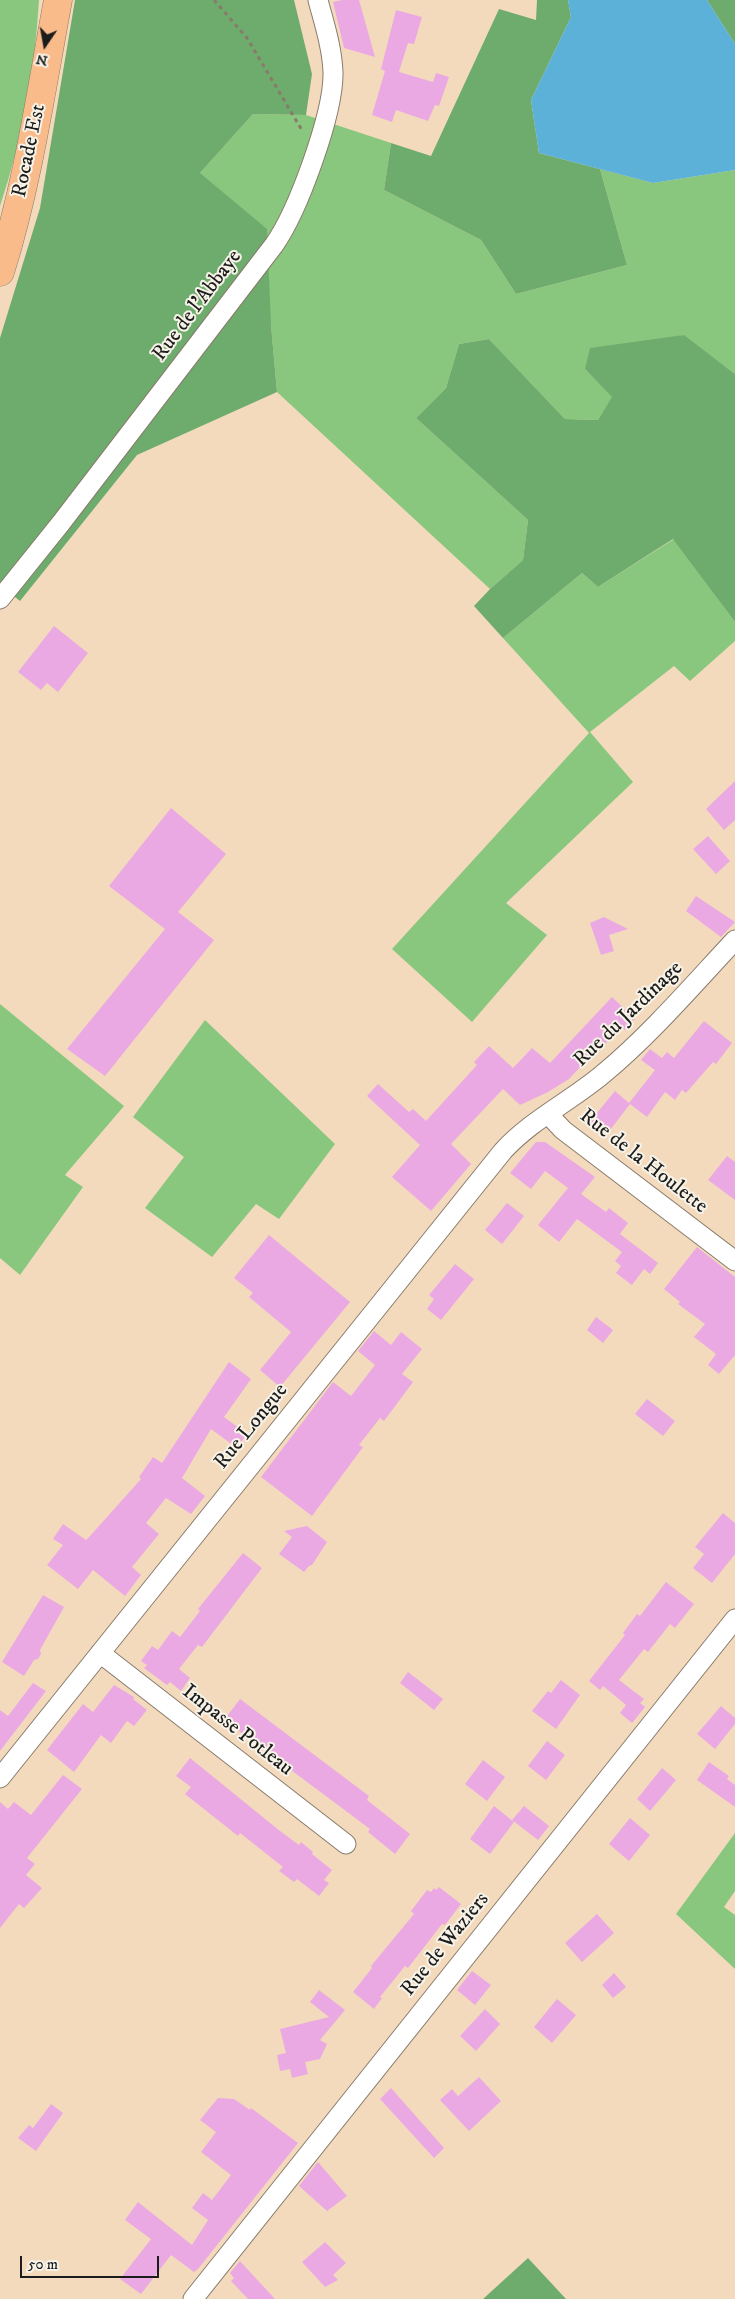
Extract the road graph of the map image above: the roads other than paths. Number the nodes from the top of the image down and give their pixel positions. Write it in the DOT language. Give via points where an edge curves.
graph roads {
  1 [pos="53,0"];
  2 [pos="58,0"];
  3 [pos="318,0"];
  4 [pos="53,29"];
  5 [pos="0,272"];
  6 [pos="0,599"];
  7 [pos="735,940"];
  8 [pos="549,1115"];
  9 [pos="735,1261"];
  10 [pos="735,1619"];
  11 [pos="100,1654"];
  12 [pos="0,1778"];
  13 [pos="346,1844"];
  14 [pos="193,2299"];
  1 -- 4 [label="main road"];
  2 -- 4 [label="main road"];
  3 -- 6 [label="street, Rue de l'Abbaye" via="331,52 332,86 324,125 290,220 61,524"];
  4 -- 5 [label="main road, Rocade Est" via="45,84"];
  7 -- 8 [label="street, Rue du Jardinage" via="638,1042 602,1075"];
  8 -- 9 [label="street, Rue de la Houlette" via="563,1130"];
  8 -- 11 [label="street, Rue Longue" via="522,1132 496,1159"];
  10 -- 14 [label="street, Rue de Waziers"];
  11 -- 12 [label="street, Rue Longue"];
  11 -- 13 [label="street, Impasse Potleau"];
}
